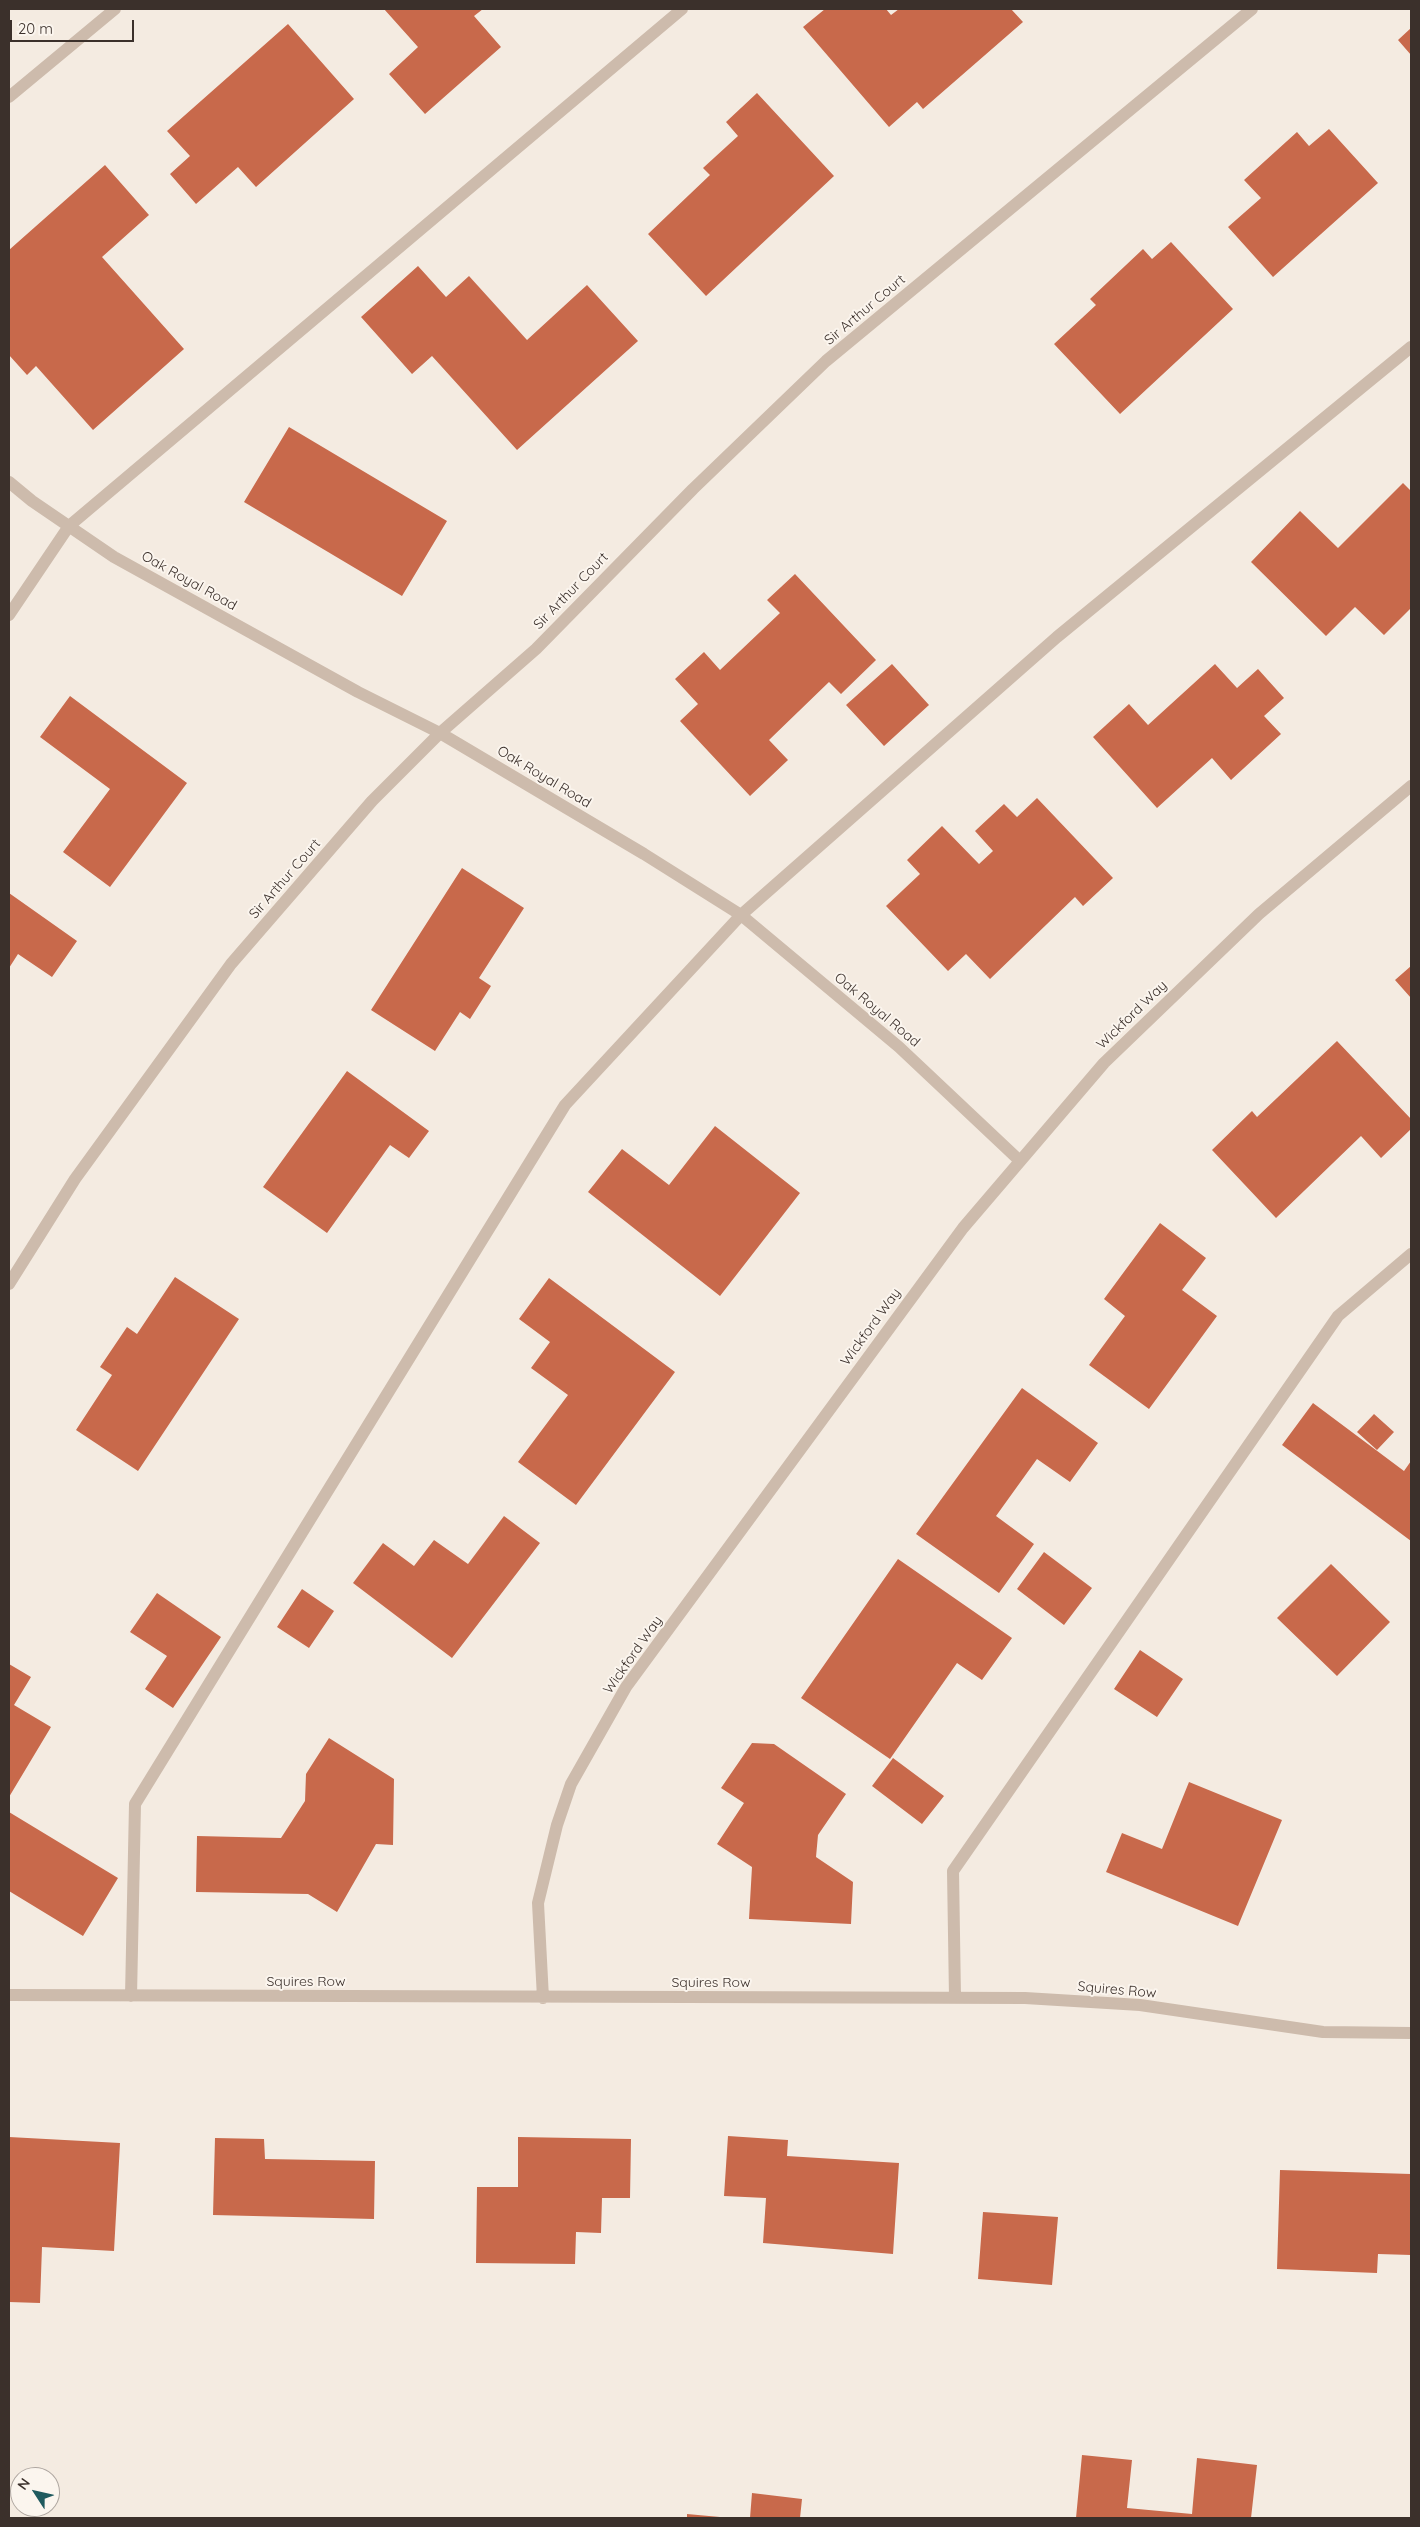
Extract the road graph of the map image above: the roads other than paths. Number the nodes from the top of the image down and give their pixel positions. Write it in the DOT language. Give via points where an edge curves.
graph roads {
  1 [pos="115,9"];
  2 [pos="682,9"];
  3 [pos="1252,9"];
  4 [pos="9,97"];
  5 [pos="1411,347"];
  6 [pos="9,482"];
  7 [pos="69,526"];
  8 [pos="9,615"];
  9 [pos="440,733"];
  10 [pos="1411,786"];
  11 [pos="741,915"];
  12 [pos="1020,1161"];
  13 [pos="1411,1254"];
  14 [pos="9,1284"];
  15 [pos="9,1995"];
  16 [pos="131,1996"];
  17 [pos="543,1998"];
  18 [pos="955,1998"];
  19 [pos="1411,2033"];
  1 -- 4 [label="street"];
  2 -- 7 [label="street"];
  3 -- 9 [label="street, Sir Arthur Court" via="826,361 693,489 536,649"];
  5 -- 11 [label="street" via="1057,637"];
  6 -- 7 [label="street, Oak Royal Road"];
  7 -- 8 [label="street"];
  7 -- 9 [label="street, Oak Royal Road" via="123,562 358,692"];
  9 -- 11 [label="street, Oak Royal Road"];
  9 -- 14 [label="street, Sir Arthur Court" via="372,801 231,964 75,1179"];
  10 -- 12 [label="street, Wickford Way" via="1252,921 1104,1063"];
  11 -- 12 [label="street, Oak Royal Road" via="899,1047"];
  11 -- 16 [label="street" via="565,1105 135,1804"];
  12 -- 17 [label="street, Wickford Way" via="963,1228 626,1687 571,1784 557,1825 538,1903"];
  13 -- 18 [label="street" via="1338,1316 953,1871"];
  15 -- 16 [label="street, Squires Row"];
  16 -- 17 [label="street, Squires Row"];
  17 -- 18 [label="street, Squires Row"];
  18 -- 19 [label="street, Squires Row" via="1025,1998 1140,2005 1323,2032"];
}
